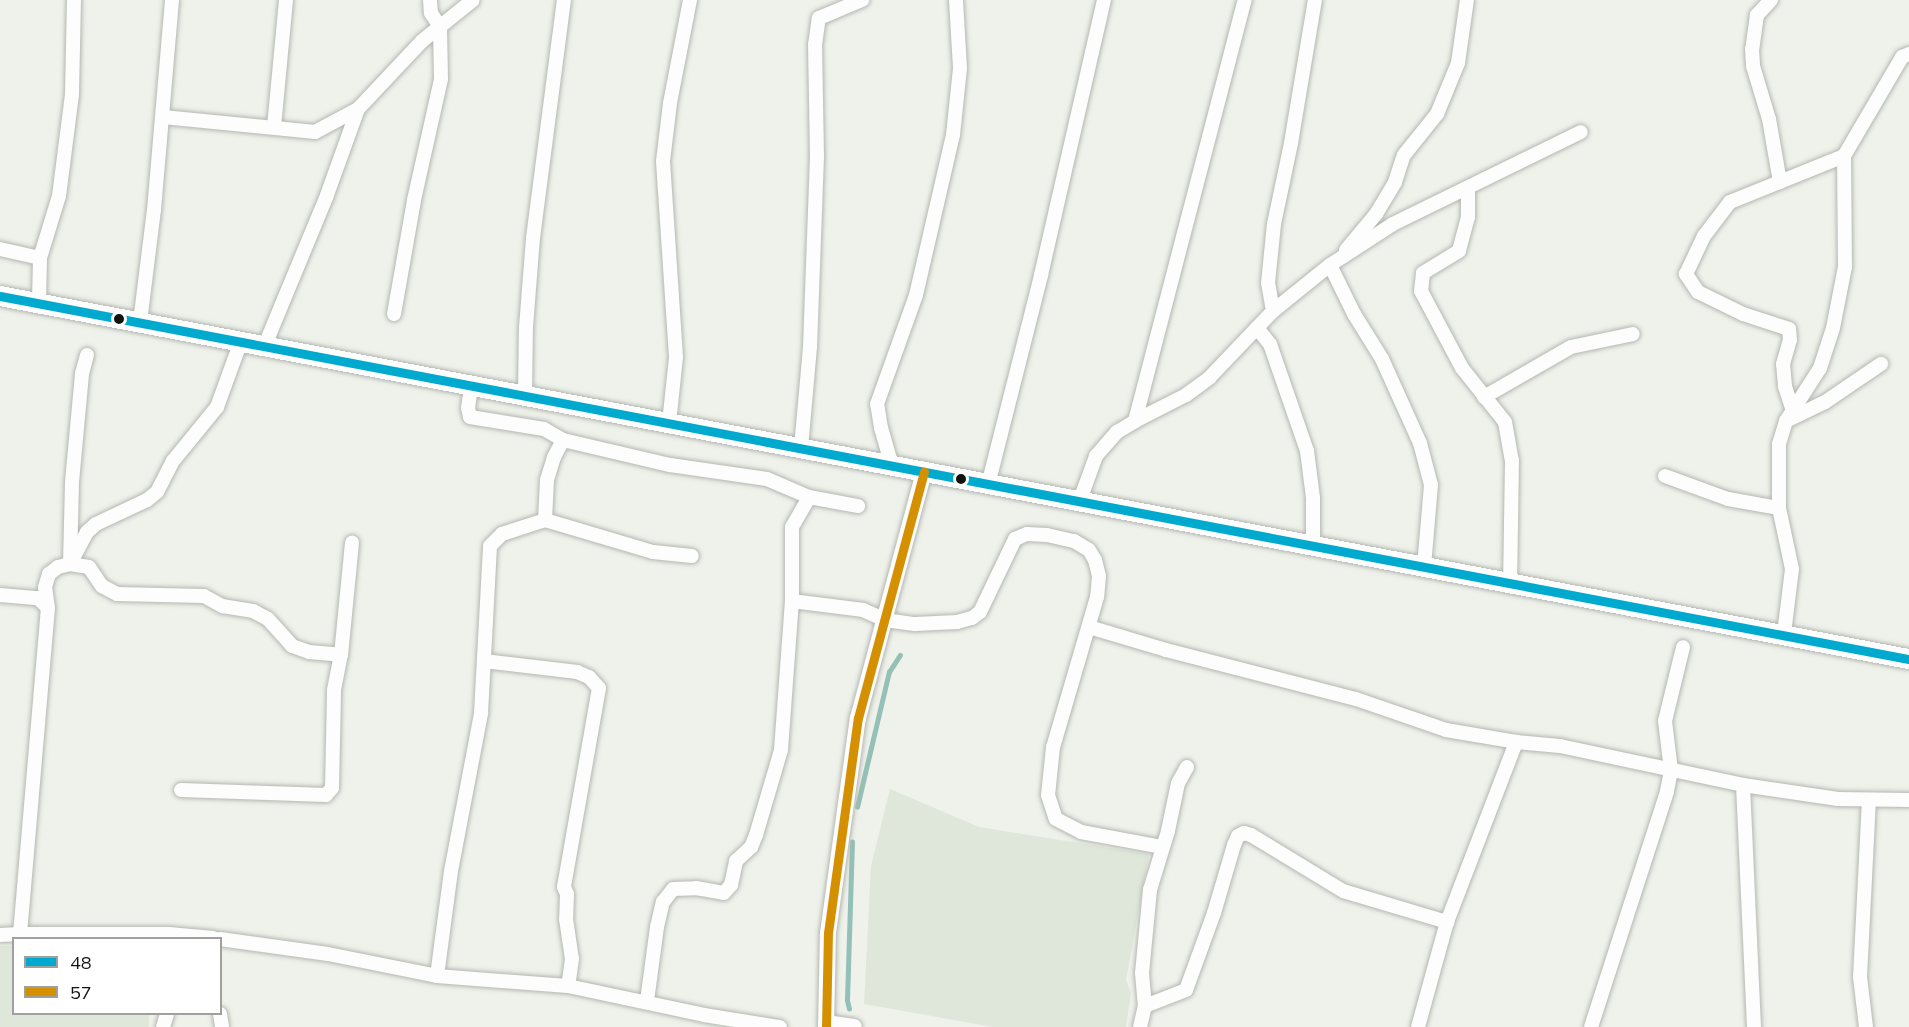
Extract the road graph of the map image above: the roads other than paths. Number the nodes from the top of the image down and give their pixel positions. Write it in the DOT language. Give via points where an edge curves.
graph roads {
  1 [pos="74,0"];
  2 [pos="172,0"];
  3 [pos="286,0"];
  4 [pos="430,0"];
  5 [pos="473,0"];
  6 [pos="564,0"];
  7 [pos="690,0"];
  8 [pos="862,0"];
  9 [pos="956,0"];
  10 [pos="1104,0"];
  11 [pos="1245,0"];
  12 [pos="1315,0"];
  13 [pos="1467,0"];
  14 [pos="1771,0"];
  15 [pos="440,27"];
  16 [pos="1909,54"];
  17 [pos="358,109"];
  18 [pos="163,117"];
  19 [pos="273,127"];
  20 [pos="1581,132"];
  21 [pos="1844,156"];
  22 [pos="1780,182"];
  23 [pos="1468,188"];
  24 [pos="0,249"];
  25 [pos="40,258"];
  26 [pos="1334,262"];
  27 [pos="0,296"];
  28 [pos="39,302"];
  29 [pos="1273,311"];
  30 [pos="394,314"];
  31 [pos="140,322"];
  32 [pos="1257,328"];
  33 [pos="1633,333"];
  34 [pos="241,341"];
  35 [pos="265,345"];
  36 [pos="87,355"];
  37 [pos="1881,364"];
  38 [pos="471,387"];
  39 [pos="525,395"];
  40 [pos="1484,397"];
  41 [pos="1789,416"];
  42 [pos="1135,421"];
  43 [pos="669,423"];
  44 [pos="562,440"];
  45 [pos="801,448"];
  46 [pos="892,466"];
  47 [pos="924,472"];
  48 [pos="1665,476"];
  49 [pos="988,485"];
  50 [pos="809,496"];
  51 [pos="1080,500"];
  52 [pos="858,506"];
  53 [pos="1779,508"];
  54 [pos="544,520"];
  55 [pos="352,543"];
  56 [pos="1313,546"];
  57 [pos="692,556"];
  58 [pos="70,564"];
  59 [pos="1424,567"];
  60 [pos="1510,582"];
  61 [pos="0,595"];
  62 [pos="792,601"];
  63 [pos="48,608"];
  64 [pos="885,620"];
  65 [pos="1089,627"];
  66 [pos="1784,634"];
  67 [pos="1683,647"];
  68 [pos="341,655"];
  69 [pos="1909,659"];
  70 [pos="484,661"];
  71 [pos="1516,742"];
  72 [pos="1187,767"];
  73 [pos="1671,770"];
  74 [pos="1743,785"];
  75 [pos="181,790"];
  76 [pos="1909,800"];
  77 [pos="1869,801"];
  78 [pos="1162,847"];
  79 [pos="1447,922"];
  80 [pos="20,934"];
  81 [pos="0,935"];
  82 [pos="169,936"];
  83 [pos="222,939"];
  84 [pos="437,976"];
  85 [pos="568,986"];
  86 [pos="647,1001"];
  87 [pos="1145,1006"];
  88 [pos="823,1026"];
  89 [pos="780,1027"];
  90 [pos="854,1027"];
  91 [pos="1140,1027"];
  92 [pos="1418,1027"];
  93 [pos="1591,1027"];
  94 [pos="1754,1027"];
  95 [pos="1866,1027"];
  1 -- 25 [label="street" via="72,94 59,196"];
  2 -- 18 [label="street"];
  3 -- 19 [label="street"];
  4 -- 15 [label="street" via="431,13"];
  5 -- 15 [label="street"];
  6 -- 39 [label="street" via="533,238"];
  7 -- 43 [label="street" via="663,161 676,357"];
  8 -- 45 [label="street" via="819,18 815,45 817,157 810,347"];
  9 -- 46 [label="street" via="960,68 953,135 916,296 877,404"];
  10 -- 49 [label="street"];
  11 -- 42 [label="street"];
  12 -- 29 [label="street" via="1274,224 1268,283"];
  13 -- 26 [label="street" via="1458,63 1437,114 1404,155 1395,182 1376,214"];
  14 -- 22 [label="street" via="1757,15 1752,50"];
  15 -- 17 [label="street"];
  15 -- 30 [label="street" via="441,79"];
  16 -- 21 [label="street" via="1902,57"];
  17 -- 19 [label="street" via="315,132"];
  17 -- 35 [label="street"];
  18 -- 19 [label="street"];
  18 -- 31 [label="street"];
  20 -- 23 [label="street"];
  21 -- 22 [label="street"];
  21 -- 41 [label="street" via="1845,267 1833,328 1821,368"];
  22 -- 41 [label="street" via="1730,202 1704,236 1686,274 1698,292 1743,314 1789,329 1783,364"];
  23 -- 26 [label="street" via="1393,224"];
  23 -- 40 [label="street" via="1468,217 1459,251 1423,273 1421,291 1462,368"];
  24 -- 25 [label="street"];
  25 -- 28 [label="street"];
  26 -- 29 [label="street"];
  26 -- 59 [label="street" via="1354,314 1382,359 1420,443 1431,485"];
  27 -- 28 [label="main road"];
  28 -- 31 [label="main road"];
  29 -- 32 [label="street"];
  31 -- 34 [label="main road"];
  32 -- 42 [label="street" via="1209,378 1186,395"];
  32 -- 56 [label="street" via="1270,344 1306,451 1313,498"];
  33 -- 40 [label="street" via="1572,347"];
  34 -- 35 [label="main road"];
  34 -- 58 [label="street" via="217,407 173,461 157,492 91,528"];
  35 -- 38 [label="main road"];
  36 -- 58 [label="street" via="72,482"];
  37 -- 41 [label="street" via="1825,402"];
  38 -- 39 [label="main road"];
  38 -- 44 [label="street" via="471,417 544,429"];
  39 -- 43 [label="main road"];
  40 -- 60 [label="street" via="1505,422 1512,460"];
  41 -- 53 [label="street" via="1779,444"];
  42 -- 51 [label="street" via="1117,432 1096,456"];
  43 -- 45 [label="main road"];
  44 -- 50 [label="street" via="670,465 767,479"];
  44 -- 54 [label="street" via="547,480"];
  45 -- 46 [label="main road"];
  46 -- 47 [label="main road"];
  47 -- 49 [label="main road"];
  47 -- 64 [label="street"];
  48 -- 53 [label="street" via="1728,499"];
  49 -- 51 [label="main road"];
  50 -- 52 [label="street"];
  50 -- 62 [label="street" via="792,527"];
  51 -- 56 [label="main road"];
  53 -- 66 [label="street" via="1792,569"];
  54 -- 57 [label="street" via="653,552"];
  54 -- 70 [label="street" via="502,534 490,546"];
  55 -- 68 [label="street"];
  56 -- 59 [label="main road"];
  58 -- 63 [label="street" via="49,574 45,587"];
  58 -- 68 [label="street" via="89,567 102,586 117,594 204,596 222,606 253,611 268,619 292,646"];
  59 -- 60 [label="main road"];
  60 -- 66 [label="main road"];
  61 -- 63 [label="street" via="38,598"];
  62 -- 64 [label="street" via="863,610"];
  62 -- 86 [label="street" via="781,750 756,835 751,847 736,861 731,885 724,893 696,888 673,890 663,902"];
  63 -- 80 [label="street"];
  64 -- 65 [label="street" via="915,624 972,618 987,602 1015,539 1027,534 1074,541 1089,550 1099,576"];
  64 -- 88 [label="street" via="858,718 842,817 828,933"];
  65 -- 71 [label="street" via="1356,699 1446,730"];
  65 -- 78 [label="street" via="1053,747 1048,795 1056,819 1081,832"];
  66 -- 69 [label="main road"];
  67 -- 73 [label="street" via="1665,721"];
  68 -- 75 [label="street" via="334,690 332,788 326,795"];
  70 -- 84 [label="street" via="482,713 451,871"];
  70 -- 85 [label="street" via="577,672 589,677 599,688 564,887 573,959"];
  71 -- 73 [label="street" via="1560,746"];
  71 -- 79 [label="street"];
  72 -- 78 [label="street" via="1178,783"];
  73 -- 74 [label="street"];
  73 -- 93 [label="street" via="1661,813"];
  74 -- 77 [label="street"];
  74 -- 94 [label="street"];
  76 -- 77 [label="street"];
  77 -- 95 [label="street" via="1860,977"];
  78 -- 87 [label="street" via="1147,910 1142,973"];
  79 -- 87 [label="street" via="1343,891 1244,833 1234,845 1186,990"];
  79 -- 92 [label="street"];
  80 -- 81 [label="street"];
  80 -- 82 [label="street"];
  83 -- 84 [label="street" via="328,954"];
  84 -- 85 [label="street"];
  85 -- 86 [label="street"];
  86 -- 89 [label="street"];
  87 -- 91 [label="street"];
  88 -- 90 [label="street"];
}
